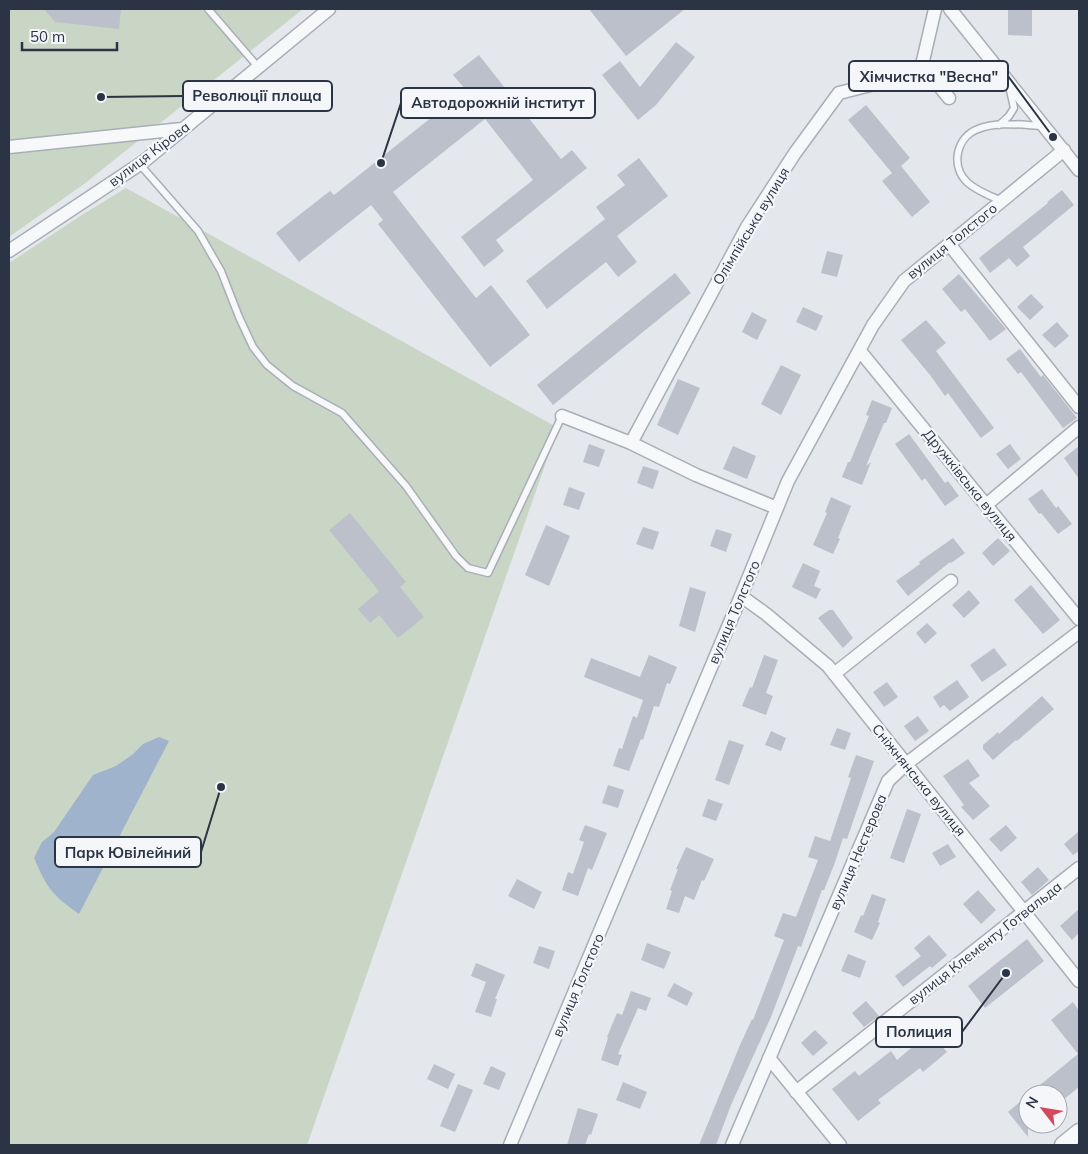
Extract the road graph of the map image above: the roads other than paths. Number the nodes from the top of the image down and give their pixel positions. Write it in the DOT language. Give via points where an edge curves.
graph roads {
  1 [pos="208,9"];
  2 [pos="329,9"];
  3 [pos="934,9"];
  4 [pos="950,9"];
  5 [pos="922,65"];
  6 [pos="258,68"];
  7 [pos="1006,79"];
  8 [pos="949,98"];
  9 [pos="999,125"];
  10 [pos="1044,126"];
  11 [pos="182,129"];
  12 [pos="9,147"];
  13 [pos="1064,150"];
  14 [pos="143,162"];
  15 [pos="1079,170"];
  16 [pos="1002,201"];
  17 [pos="949,244"];
  18 [pos="9,251"];
  19 [pos="860,350"];
  20 [pos="1079,407"];
  21 [pos="562,416"];
  22 [pos="1079,427"];
  23 [pos="631,443"];
  24 [pos="986,505"];
  25 [pos="777,508"];
  26 [pos="951,581"];
  27 [pos="741,596"];
  28 [pos="1079,619"];
  29 [pos="1079,632"];
  30 [pos="834,674"];
  31 [pos="906,764"];
  32 [pos="1079,868"];
  33 [pos="1024,912"];
  34 [pos="1079,981"];
  35 [pos="769,1058"];
  36 [pos="796,1092"];
  37 [pos="1079,1132"];
  38 [pos="510,1145"];
  39 [pos="732,1145"];
  40 [pos="840,1145"];
  41 [pos="1062,1145"];
  1 -- 6 [label="lane"];
  2 -- 6 [label="street, вулиця Кірова"];
  3 -- 5 [label="street"];
  4 -- 7 [label="street"];
  5 -- 8 [label="street"];
  5 -- 23 [label="street, Олімпійська вулиця" via="890,80 839,94 795,153 747,227"];
  6 -- 11 [label="street, вулиця Кірова"];
  7 -- 9 [label="lane" via="1014,108"];
  7 -- 10 [label="street"];
  9 -- 10 [label="lane"];
  9 -- 16 [label="lane" via="976,129 965,137 958,150 958,161 966,181"];
  10 -- 13 [label="street"];
  11 -- 12 [label="street"];
  11 -- 14 [label="street, вулиця Кірова"];
  13 -- 15 [label="street"];
  13 -- 16 [label="street, вулиця Толстого"];
  14 -- 18 [label="street, вулиця Кірова"];
  14 -- 21 [label="lane" via="143,168 198,232 221,271 254,347 267,365 293,386 342,413 406,486 468,568 488,573"];
  16 -- 17 [label="street, вулиця Толстого"];
  17 -- 19 [label="street, вулиця Толстого" via="904,281"];
  17 -- 20 [label="street"];
  19 -- 24 [label="street, Дружківська вулиця"];
  19 -- 25 [label="street, вулиця Толстого" via="788,481"];
  21 -- 23 [label="street"];
  22 -- 24 [label="street"];
  23 -- 25 [label="street" via="696,475"];
  24 -- 28 [label="street, Дружківська вулиця"];
  25 -- 27 [label="street, вулиця Толстого"];
  26 -- 30 [label="street"];
  27 -- 30 [label="street, Сніжнянська вулиця"];
  27 -- 38 [label="street, вулиця Толстого"];
  29 -- 31 [label="street, вулиця Нестерова"];
  30 -- 31 [label="street, Сніжнянська вулиця"];
  31 -- 33 [label="street, Сніжнянська вулиця"];
  31 -- 35 [label="street, вулиця Нестерова" via="888,781"];
  32 -- 33 [label="street, вулиця Клементу Готвальда"];
  33 -- 34 [label="street, Сніжнянська вулиця"];
  33 -- 36 [label="street, вулиця Клементу Готвальда"];
  35 -- 36 [label="street"];
  35 -- 39 [label="street, вулиця Нестерова"];
  36 -- 40 [label="street"];
  37 -- 41 [label="street"];
}
